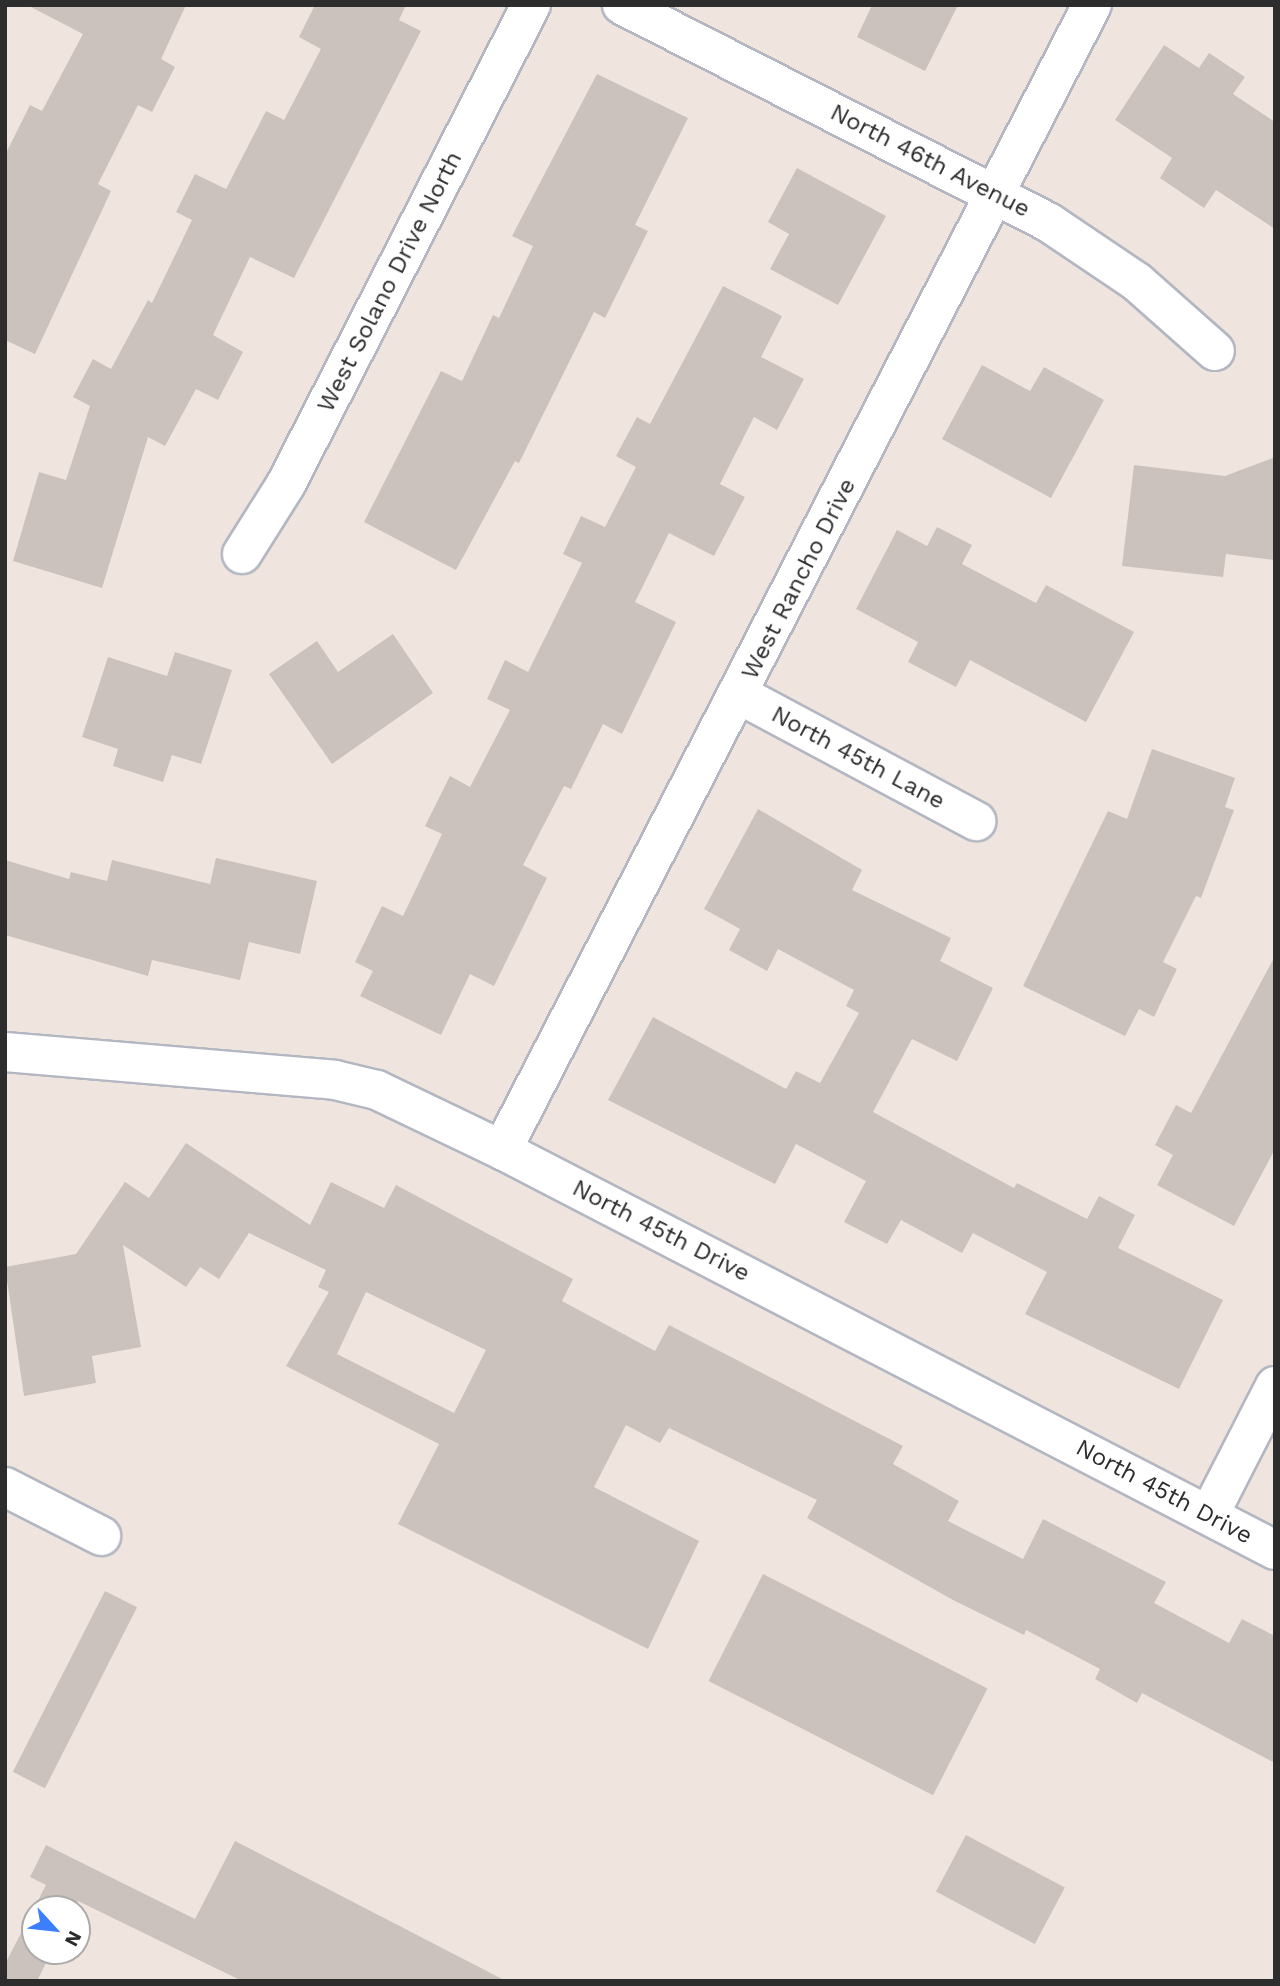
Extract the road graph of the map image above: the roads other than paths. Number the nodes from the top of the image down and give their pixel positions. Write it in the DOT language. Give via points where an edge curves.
graph roads {
  1 [pos="531,5"];
  2 [pos="622,5"];
  3 [pos="1092,5"];
  4 [pos="996,194"];
  5 [pos="1215,351"];
  6 [pos="242,554"];
  7 [pos="740,695"];
  8 [pos="976,821"];
  9 [pos="5,1052"];
  10 [pos="502,1150"];
  11 [pos="1275,1386"];
  12 [pos="5,1487"];
  13 [pos="1209,1515"];
  14 [pos="101,1536"];
  15 [pos="1275,1550"];
  1 -- 6 [label="street, West Solano Drive North" via="286,484"];
  2 -- 4 [label="street, North 46th Avenue"];
  3 -- 4 [label="street, West Rancho Drive"];
  4 -- 5 [label="street, North 46th Avenue" via="1048,222 1137,282"];
  4 -- 7 [label="street, West Rancho Drive"];
  7 -- 8 [label="street, North 45th Lane"];
  7 -- 10 [label="street, West Rancho Drive"];
  9 -- 10 [label="street, North 45th Drive" via="335,1080 390,1096"];
  10 -- 13 [label="street, North 45th Drive"];
  11 -- 13 [label="street"];
  12 -- 14 [label="street"];
  13 -- 15 [label="street, North 45th Drive"];
}
